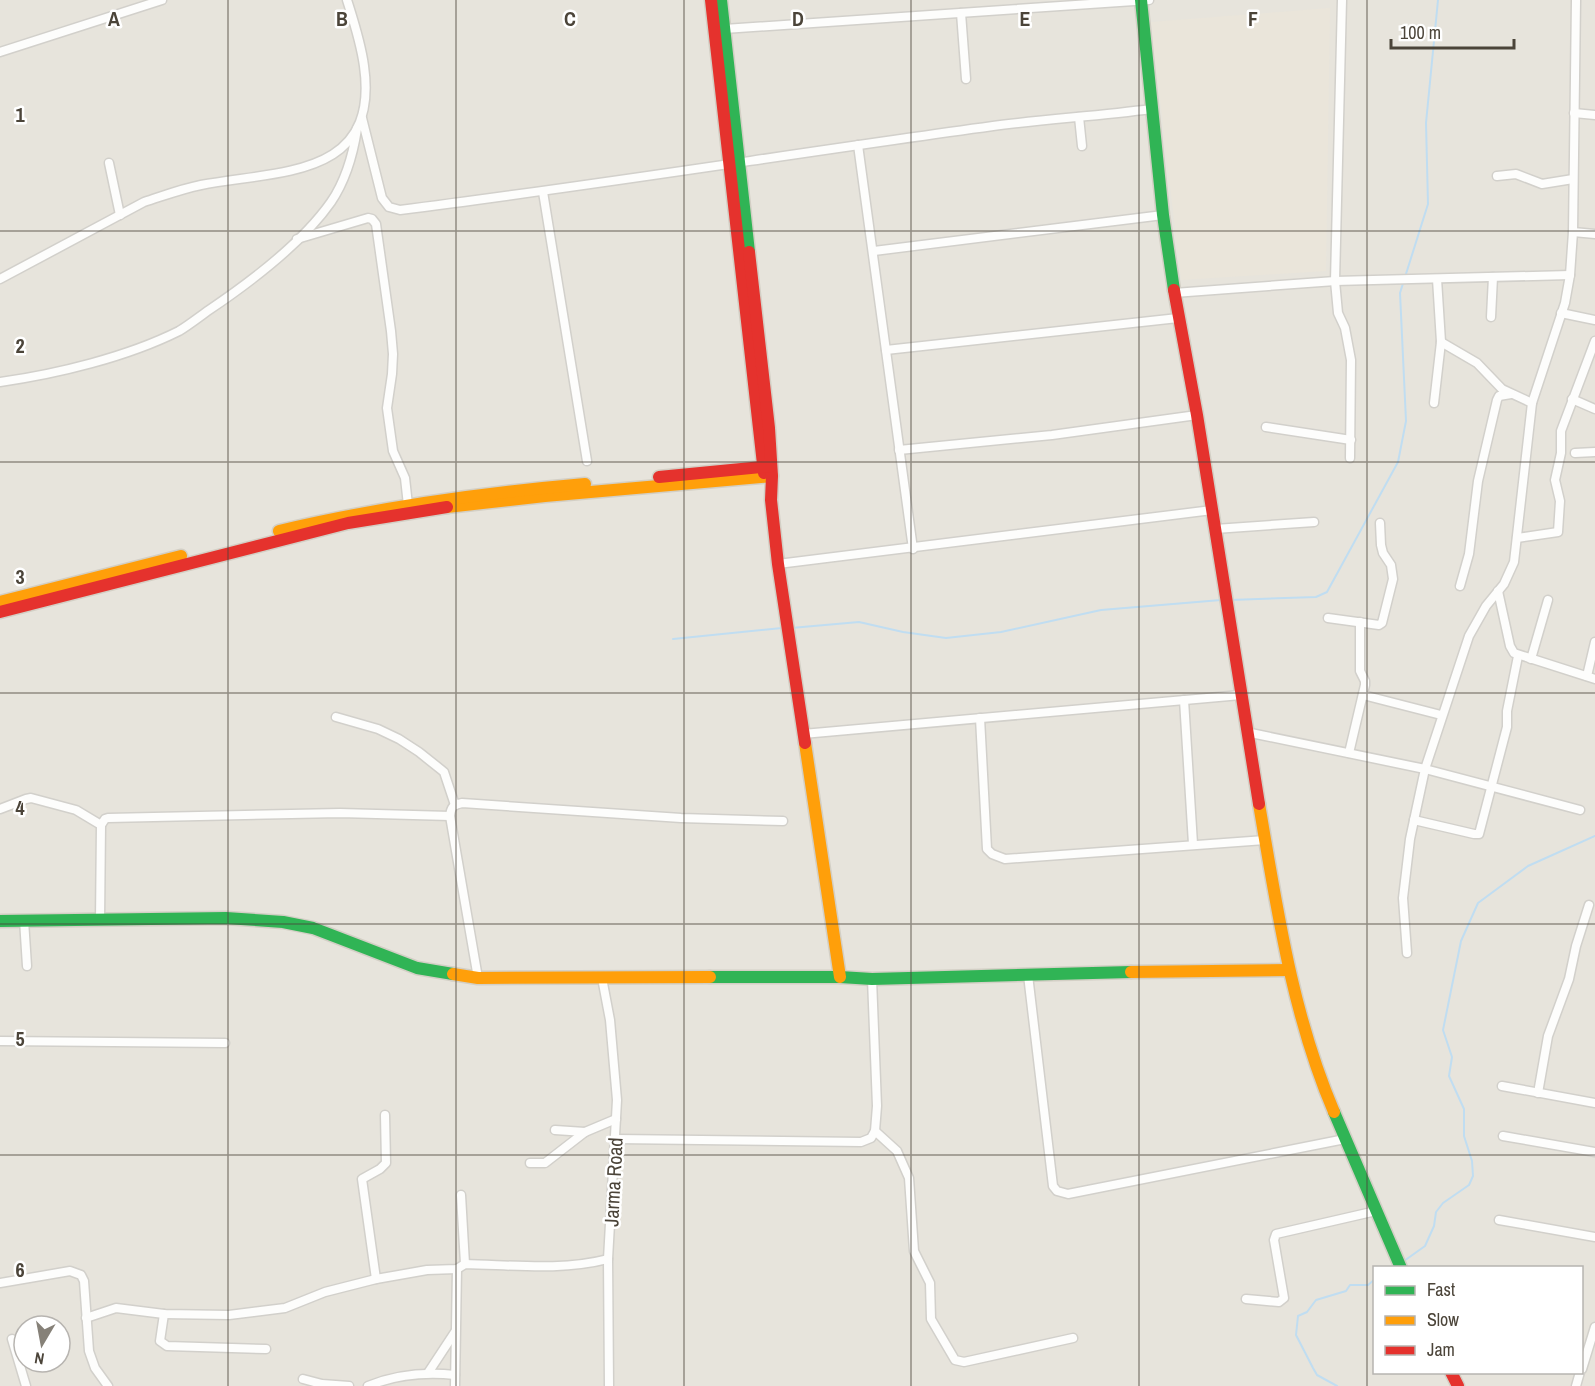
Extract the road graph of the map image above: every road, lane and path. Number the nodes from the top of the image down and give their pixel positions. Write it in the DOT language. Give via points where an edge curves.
graph roads {
  1 [pos="162,0"];
  2 [pos="347,0"];
  3 [pos="711,0"];
  4 [pos="721,0"];
  5 [pos="1141,0"];
  6 [pos="1149,0"];
  7 [pos="1342,0"];
  8 [pos="1576,0"];
  9 [pos="1032,4"];
  10 [pos="961,13"];
  11 [pos="724,29"];
  12 [pos="0,52"];
  13 [pos="966,79"];
  14 [pos="1151,109"];
  15 [pos="1574,113"];
  16 [pos="1595,115"];
  17 [pos="362,117"];
  18 [pos="1079,117"];
  19 [pos="357,128"];
  20 [pos="858,145"];
  21 [pos="1082,146"];
  22 [pos="735,162"];
  23 [pos="109,163"];
  24 [pos="1497,176"];
  25 [pos="1573,179"];
  26 [pos="543,192"];
  27 [pos="120,215"];
  28 [pos="1163,215"];
  29 [pos="1573,232"];
  30 [pos="1595,234"];
  31 [pos="296,239"];
  32 [pos="874,251"];
  33 [pos="1570,276"];
  34 [pos="1493,277"];
  35 [pos="0,279"];
  36 [pos="1437,279"];
  37 [pos="1335,281"];
  38 [pos="1174,292"];
  39 [pos="1561,313"];
  40 [pos="1491,317"];
  41 [pos="1178,318"];
  42 [pos="1595,320"];
  43 [pos="1595,341"];
  44 [pos="1441,342"];
  45 [pos="886,350"];
  46 [pos="0,382"];
  47 [pos="1511,394"];
  48 [pos="1572,399"];
  49 [pos="1434,403"];
  50 [pos="1532,403"];
  51 [pos="1595,409"];
  52 [pos="1197,415"];
  53 [pos="1266,427"];
  54 [pos="1351,440"];
  55 [pos="760,444"];
  56 [pos="900,450"];
  57 [pos="1595,452"];
  58 [pos="1575,453"];
  59 [pos="1350,458"];
  60 [pos="587,461"];
  61 [pos="768,472"];
  62 [pos="736,475"];
  63 [pos="770,497"];
  64 [pos="408,505"];
  65 [pos="1212,510"];
  66 [pos="1314,522"];
  67 [pos="1380,523"];
  68 [pos="1215,529"];
  69 [pos="1517,538"];
  70 [pos="913,549"];
  71 [pos="778,564"];
  72 [pos="1460,586"];
  73 [pos="1498,591"];
  74 [pos="1548,600"];
  75 [pos="0,602"];
  76 [pos="0,612"];
  77 [pos="1328,618"];
  78 [pos="1360,622"];
  79 [pos="1595,642"];
  80 [pos="1518,656"];
  81 [pos="1531,658"];
  82 [pos="1591,678"];
  83 [pos="1241,694"];
  84 [pos="1363,695"];
  85 [pos="1184,700"];
  86 [pos="1442,715"];
  87 [pos="336,717"];
  88 [pos="980,718"];
  89 [pos="1246,732"];
  90 [pos="803,734"];
  91 [pos="1349,753"];
  92 [pos="1425,770"];
  93 [pos="1492,787"];
  94 [pos="455,805"];
  95 [pos="0,809"];
  96 [pos="1580,810"];
  97 [pos="450,816"];
  98 [pos="1414,820"];
  99 [pos="783,821"];
  100 [pos="101,825"];
  101 [pos="1265,840"];
  102 [pos="1192,844"];
  103 [pos="1589,905"];
  104 [pos="100,920"];
  105 [pos="0,921"];
  106 [pos="24,921"];
  107 [pos="1407,953"];
  108 [pos="27,966"];
  109 [pos="1288,970"];
  110 [pos="1028,975"];
  111 [pos="840,977"];
  112 [pos="478,978"];
  113 [pos="602,978"];
  114 [pos="872,979"];
  115 [pos="0,1041"];
  116 [pos="225,1043"];
  117 [pos="1502,1086"];
  118 [pos="1538,1093"];
  119 [pos="1595,1103"];
  120 [pos="385,1115"];
  121 [pos="616,1119"];
  122 [pos="555,1130"];
  123 [pos="875,1131"];
  124 [pos="585,1132"];
  125 [pos="1503,1136"];
  126 [pos="616,1139"];
  127 [pos="1345,1139"];
  128 [pos="1595,1152"];
  129 [pos="530,1163"];
  130 [pos="461,1196"];
  131 [pos="1376,1211"];
  132 [pos="1499,1220"];
  133 [pos="1595,1238"];
  134 [pos="608,1259"];
  135 [pos="1400,1266"];
  136 [pos="461,1267"];
  137 [pos="376,1279"];
  138 [pos="0,1283"];
  139 [pos="1246,1299"];
  140 [pos="164,1314"];
  141 [pos="86,1318"];
  142 [pos="1595,1327"];
  143 [pos="455,1332"];
  144 [pos="1073,1338"];
  145 [pos="266,1349"];
  146 [pos="1583,1365"];
  147 [pos="428,1373"];
  148 [pos="455,1375"];
  149 [pos="303,1379"];
  150 [pos="108,1386"];
  151 [pos="349,1386"];
  152 [pos="368,1386"];
  153 [pos="455,1386"];
  154 [pos="609,1386"];
  1 -- 12 [label="street"];
  2 -- 17 [label="street" via="365,68"];
  3 -- 22 [label="street"];
  4 -- 11 [label="street"];
  5 -- 6 [label="street"];
  5 -- 9 [label="street"];
  5 -- 14 [label="street"];
  7 -- 37 [label="street"];
  8 -- 15 [label="street"];
  9 -- 10 [label="street"];
  10 -- 11 [label="street"];
  10 -- 13 [label="street"];
  11 -- 22 [label="street"];
  14 -- 18 [label="street"];
  14 -- 28 [label="street"];
  15 -- 16 [label="street"];
  15 -- 25 [label="street"];
  17 -- 19 [label="street"];
  17 -- 26 [label="street" via="382,198 394,209"];
  18 -- 20 [label="street"];
  18 -- 21 [label="street"];
  19 -- 27 [label="street" via="340,149 318,164 169,193"];
  19 -- 31 [label="street" via="340,186 319,216"];
  20 -- 22 [label="street"];
  20 -- 32 [label="street"];
  22 -- 26 [label="street"];
  22 -- 55 [label="street"];
  22 -- 61 [label="street"];
  23 -- 27 [label="street"];
  24 -- 25 [label="street" via="1516,174 1542,184"];
  25 -- 29 [label="street"];
  26 -- 60 [label="street"];
  27 -- 35 [label="street"];
  28 -- 32 [label="street"];
  28 -- 38 [label="street"];
  29 -- 30 [label="street"];
  29 -- 33 [label="street"];
  31 -- 46 [label="street" via="238,290 180,330 137,349 65,370"];
  31 -- 64 [label="street" via="368,219 376,224 393,354 387,408 393,451 405,478"];
  32 -- 45 [label="street"];
  33 -- 34 [label="street"];
  33 -- 39 [label="street"];
  34 -- 36 [label="street"];
  34 -- 40 [label="street"];
  36 -- 37 [label="street"];
  36 -- 44 [label="street"];
  37 -- 38 [label="street"];
  37 -- 54 [label="street" via="1338,313 1351,360"];
  38 -- 41 [label="street"];
  39 -- 42 [label="street"];
  39 -- 50 [label="street"];
  41 -- 45 [label="street"];
  41 -- 52 [label="street"];
  43 -- 48 [label="street"];
  44 -- 47 [label="street" via="1477,363"];
  44 -- 49 [label="street"];
  45 -- 56 [label="street"];
  47 -- 50 [label="street"];
  47 -- 72 [label="street" via="1497,400"];
  48 -- 51 [label="street"];
  48 -- 69 [label="street" via="1563,423 1562,453 1555,480 1560,501 1558,532"];
  50 -- 69 [label="street"];
  52 -- 56 [label="street"];
  52 -- 65 [label="street"];
  53 -- 54 [label="street"];
  54 -- 59 [label="street"];
  55 -- 61 [label="street"];
  55 -- 62 [label="street"];
  56 -- 70 [label="street"];
  57 -- 58 [label="street"];
  61 -- 62 [label="street"];
  61 -- 63 [label="street"];
  62 -- 63 [label="street" via="759,484"];
  62 -- 64 [label="street" via="544,487"];
  62 -- 76 [label="street" via="441,508 348,523"];
  63 -- 71 [label="street"];
  64 -- 75 [label="street" via="346,514"];
  65 -- 68 [label="street"];
  65 -- 70 [label="street"];
  66 -- 68 [label="street"];
  67 -- 78 [label="street" via="1381,545 1393,579 1382,623"];
  68 -- 83 [label="street"];
  69 -- 73 [label="street" via="1510,573"];
  70 -- 71 [label="street"];
  71 -- 90 [label="street"];
  73 -- 80 [label="street" via="1510,646"];
  73 -- 86 [label="street" via="1475,623"];
  74 -- 81 [label="street"];
  77 -- 78 [label="street"];
  78 -- 84 [label="street"];
  79 -- 82 [label="street"];
  80 -- 81 [label="street"];
  80 -- 93 [label="street" via="1507,727"];
  81 -- 82 [label="street"];
  83 -- 85 [label="street"];
  83 -- 89 [label="street"];
  84 -- 86 [label="street"];
  84 -- 91 [label="street"];
  85 -- 88 [label="street"];
  85 -- 102 [label="street"];
  86 -- 92 [label="street"];
  87 -- 94 [label="street" via="378,729 419,752 444,772"];
  88 -- 90 [label="street"];
  88 -- 102 [label="street" via="987,849 992,854 1005,859"];
  89 -- 91 [label="street"];
  89 -- 101 [label="street"];
  90 -- 111 [label="street"];
  91 -- 92 [label="street"];
  92 -- 93 [label="street"];
  92 -- 98 [label="street"];
  93 -- 96 [label="street"];
  93 -- 98 [label="street" via="1477,835"];
  94 -- 97 [label="street"];
  94 -- 99 [label="street"];
  95 -- 100 [label="street" via="32,798 76,810"];
  97 -- 100 [label="street" via="340,813 108,818"];
  97 -- 112 [label="street"];
  98 -- 107 [label="street" via="1403,898"];
  100 -- 104 [label="street"];
  101 -- 102 [label="street"];
  101 -- 109 [label="street"];
  103 -- 118 [label="street" via="1569,979 1548,1036"];
  104 -- 106 [label="street"];
  104 -- 112 [label="street" via="226,918 290,923 417,968"];
  105 -- 106 [label="street"];
  106 -- 108 [label="street"];
  109 -- 110 [label="street"];
  109 -- 127 [label="street" via="1313,1057"];
  110 -- 114 [label="street"];
  110 -- 127 [label="street" via="1053,1186 1057,1191 1068,1194"];
  111 -- 113 [label="street"];
  111 -- 114 [label="street"];
  112 -- 113 [label="street"];
  113 -- 121 [label="street, Jarma Road" via="615,1070"];
  114 -- 123 [label="street" via="878,1106"];
  115 -- 116 [label="street"];
  117 -- 118 [label="street"];
  118 -- 119 [label="street"];
  120 -- 137 [label="street" via="386,1163 362,1179"];
  121 -- 124 [label="street"];
  121 -- 126 [label="street, Jarma Road"];
  122 -- 124 [label="street"];
  123 -- 126 [label="street" via="871,1138 861,1142"];
  123 -- 144 [label="street" via="897,1151 909,1178 914,1251 930,1283 931,1319 955,1360 964,1362"];
  124 -- 129 [label="street" via="545,1163"];
  125 -- 128 [label="street"];
  126 -- 134 [label="street, Jarma Road"];
  127 -- 131 [label="street"];
  130 -- 136 [label="street"];
  131 -- 135 [label="street"];
  131 -- 139 [label="street" via="1276,1234 1284,1298 1279,1302"];
  132 -- 133 [label="street"];
  134 -- 136 [label="street" via="567,1267"];
  134 -- 154 [label="street, Jarma Road"];
  136 -- 137 [label="street"];
  136 -- 143 [label="street"];
  137 -- 140 [label="street" via="325,1292 285,1308 229,1315"];
  138 -- 141 [label="street" via="77,1272 84,1281"];
  140 -- 141 [label="street" via="116,1308"];
  140 -- 145 [label="street" via="160,1341 167,1346"];
  141 -- 150 [label="street" via="91,1360"];
  142 -- 146 [label="street"];
  143 -- 147 [label="street"];
  143 -- 148 [label="street"];
  147 -- 148 [label="street"];
  147 -- 152 [label="street"];
  148 -- 153 [label="street"];
  149 -- 151 [label="street"];
}
